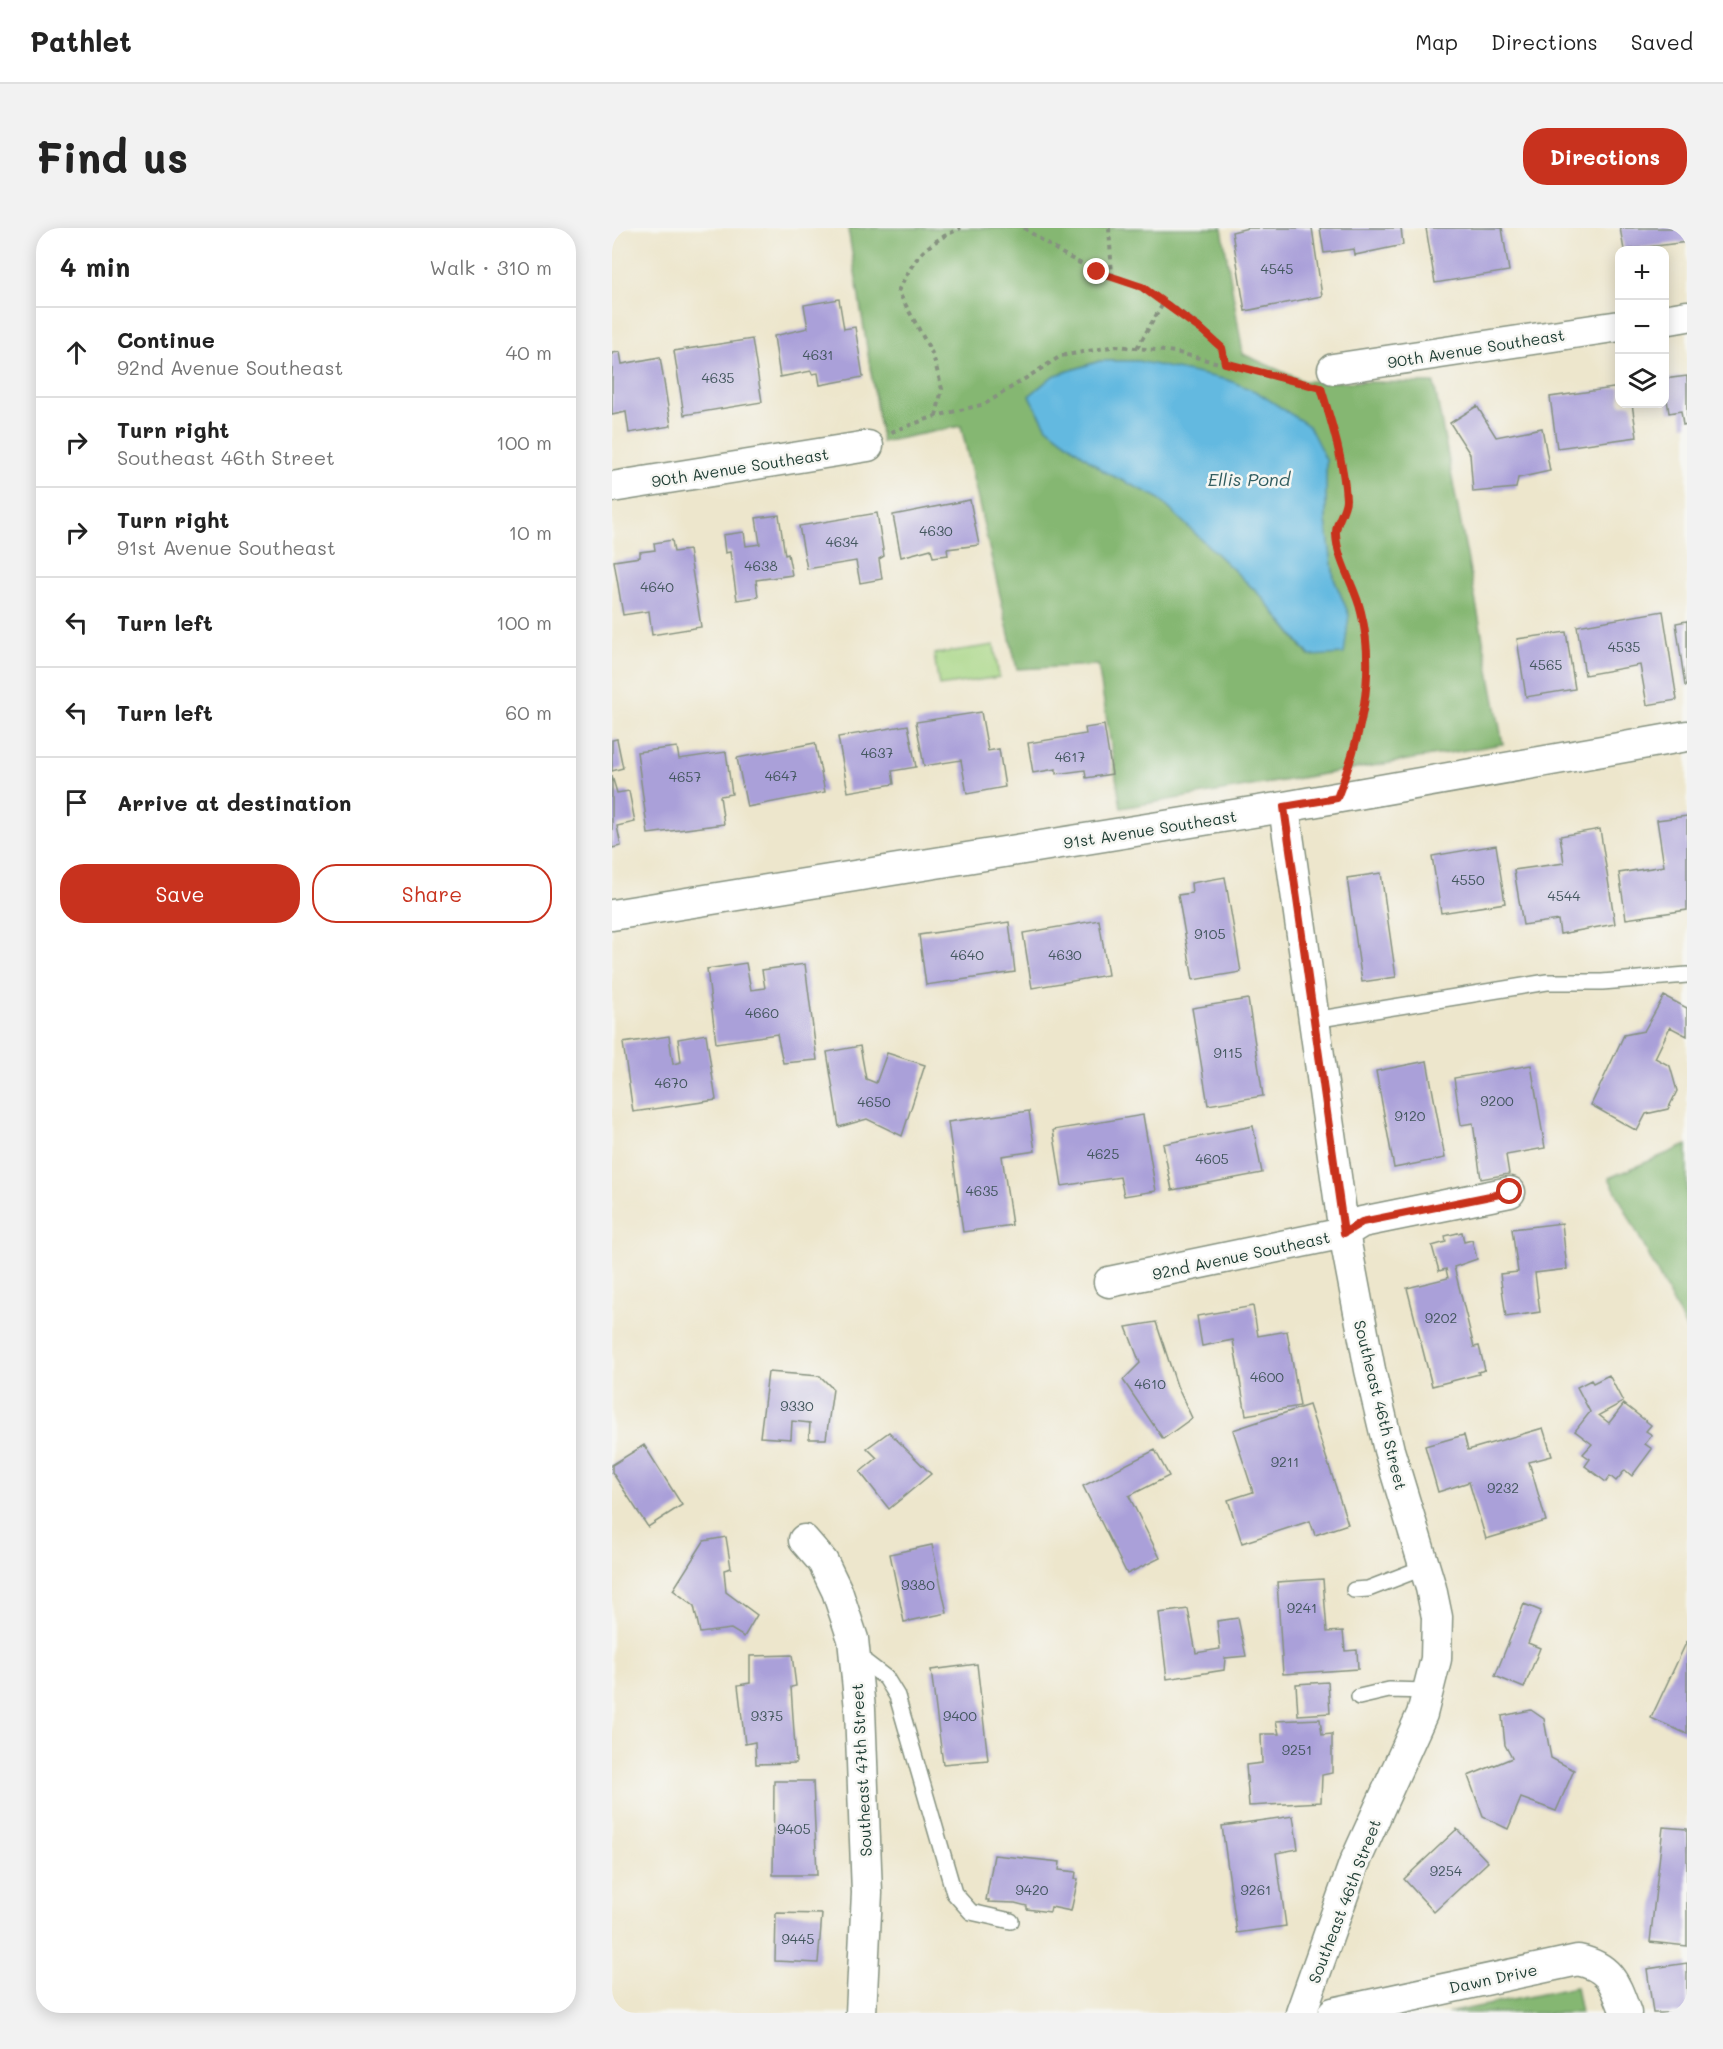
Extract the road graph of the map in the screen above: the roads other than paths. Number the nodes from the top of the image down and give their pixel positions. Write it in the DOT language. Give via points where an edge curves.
graph roads {
  1 [pos="1687,316"];
  2 [pos="1669,319"];
  3 [pos="1615,327"];
  4 [pos="1333,369"];
  5 [pos="867,446"];
  6 [pos="612,487"];
  7 [pos="1687,736"];
  8 [pos="1284,807"];
  9 [pos="612,915"];
  10 [pos="1687,975"];
  11 [pos="1314,1020"];
  12 [pos="1510,1192"];
  13 [pos="1344,1233"];
  14 [pos="1109,1282"];
  15 [pos="804,1540"];
  16 [pos="1425,1567"];
  17 [pos="1354,1590"];
  18 [pos="854,1653"];
  19 [pos="1428,1691"];
  20 [pos="1359,1697"];
  21 [pos="1011,1921"];
  22 [pos="861,2013"];
  23 [pos="1301,2013"];
  24 [pos="1333,2013"];
  25 [pos="1626,2013"];
  1 -- 2 [label="street"];
  3 -- 4 [label="street, 90th Avenue Southeast"];
  5 -- 6 [label="street, 90th Avenue Southeast"];
  7 -- 8 [label="street, 91st Avenue Southeast"];
  8 -- 9 [label="street, 91st Avenue Southeast"];
  8 -- 11 [label="street, Southeast 46th Street"];
  10 -- 11 [label="lane" via="1602,982 1547,981"];
  11 -- 13 [label="street, Southeast 46th Street"];
  12 -- 13 [label="street, 92nd Avenue Southeast" via="1362,1222"];
  13 -- 14 [label="street, 92nd Avenue Southeast"];
  13 -- 16 [label="street, Southeast 46th Street" via="1389,1450"];
  15 -- 18 [label="street, Southeast 47th Street" via="823,1562 837,1591"];
  16 -- 17 [label="lane" via="1368,1589"];
  16 -- 19 [label="street, Southeast 46th Street" via="1437,1617 1436,1659"];
  18 -- 21 [label="lane" via="885,1678 897,1695 954,1893 971,1912"];
  18 -- 22 [label="street, Southeast 47th Street" via="867,1893"];
  19 -- 20 [label="lane" via="1389,1689"];
  19 -- 23 [label="street, Southeast 46th Street" via="1422,1714 1354,1864"];
  24 -- 25 [label="street, Dawn Drive" via="1578,1960 1607,1972"];
}
